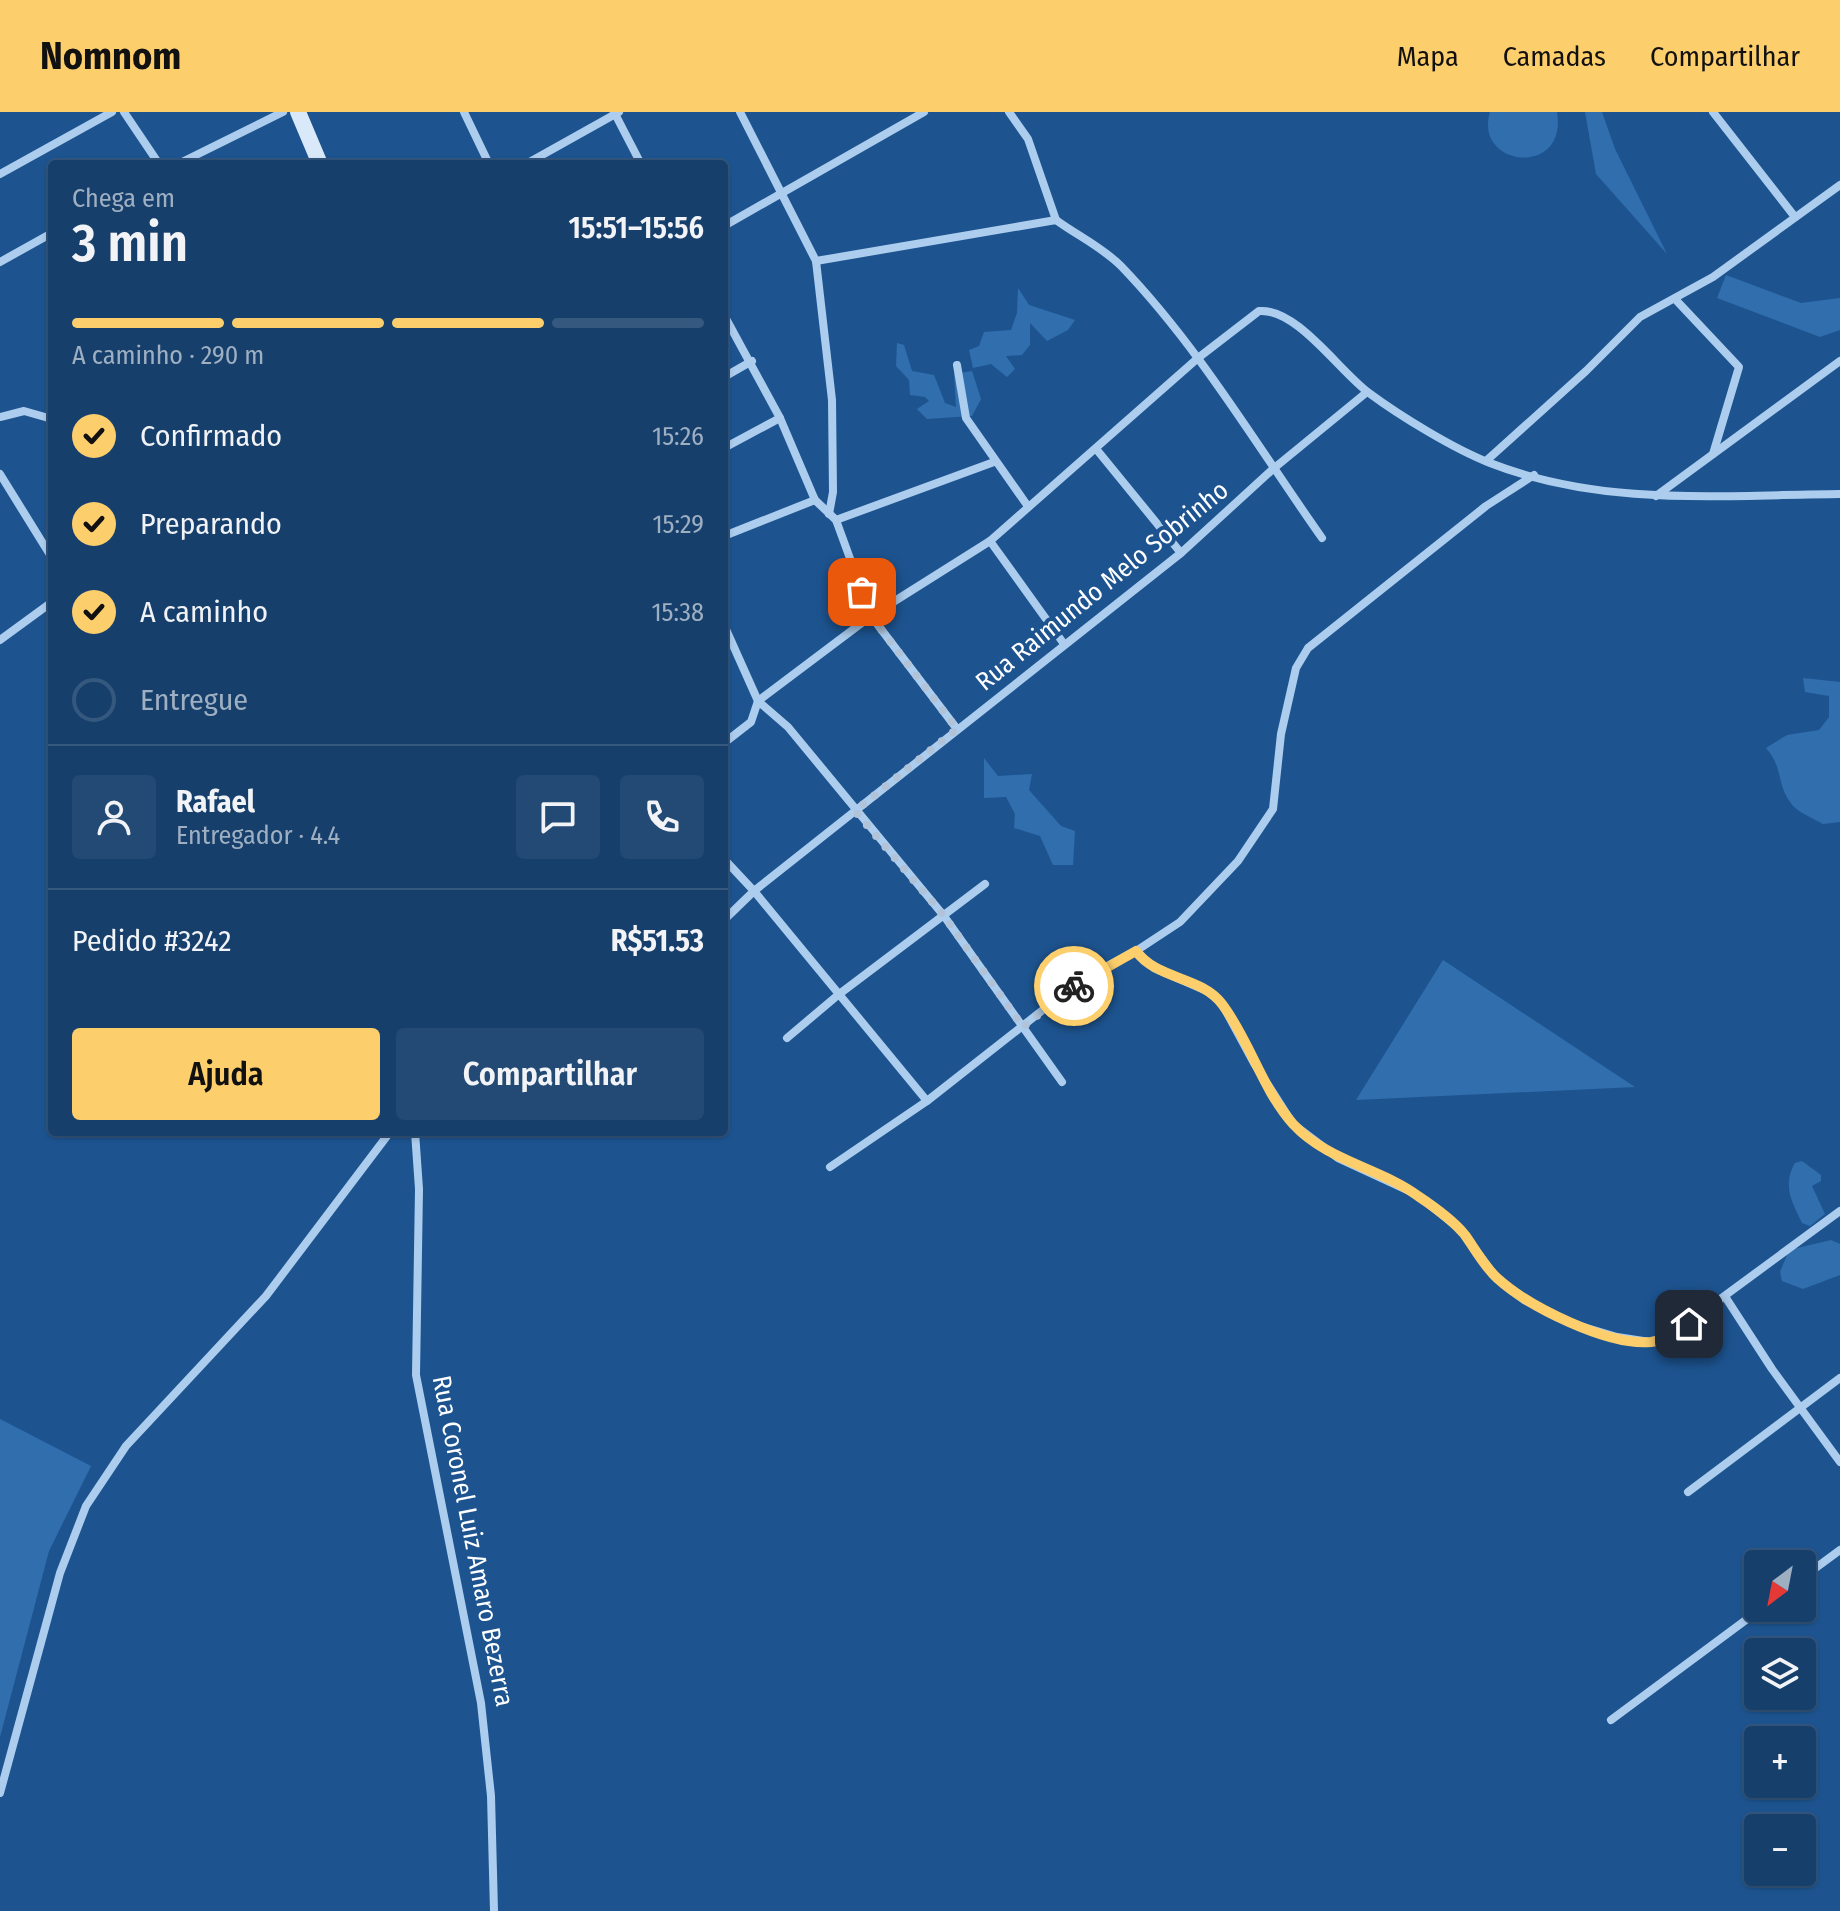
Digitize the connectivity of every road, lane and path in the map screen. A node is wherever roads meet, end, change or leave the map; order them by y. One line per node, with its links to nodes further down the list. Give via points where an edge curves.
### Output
1 (112, 112): 17 (street)
2 (124, 112): 11 (street)
3 (283, 112): 12 (street)
4 (298, 112): 13 (street)
5 (464, 112): 14 (street)
6 (740, 112): 19 (street)
7 (924, 112): 19 (street)
8 (1009, 112): 21 (street, via 1028,139)
9 (616, 113): 15 (street); 16 (street)
10 (1718, 113): 20 (street)
11 (156, 160)
12 (186, 160)
13 (318, 160)
14 (487, 160)
15 (533, 160)
16 (639, 160)
17 (0, 174)
18 (1840, 185): 20 (street)
19 (781, 193): 22 (street); 24 (street)
20 (1795, 217): 26 (street)
21 (1056, 220): 24 (street); 28 (street, via 1120,266)
22 (728, 224)
23 (48, 235): 25 (street)
24 (816, 261): 49 (street, via 832,400)
25 (0, 262)
26 (1675, 299): 39 (street, via 1739,367); 40 (street, via 1640,317)
27 (728, 322): 29 (street)
28 (1198, 358): 33 (street, via 1249,318 1267,311 1299,328); 38 (street); 42 (street)
29 (752, 361): 32 (street); 36 (street)
30 (1840, 361): 39 (street)
31 (957, 365): 41 (street, via 966,418)
32 (728, 375)
33 (1367, 392): 40 (street); 42 (street, Rua Raimundo Melo Sobrinho)
34 (0, 417): 35 (street, via 24,411)
35 (48, 418)
36 (780, 418): 37 (street); 47 (street)
37 (728, 446)
38 (1097, 450): 48 (street); 54 (street)
39 (1713, 454): 46 (street)
40 (1486, 461): 44 (street)
41 (994, 462): 48 (street); 49 (street)
42 (1273, 469): 51 (street); 54 (street, Rua Raimundo Melo Sobrinho)
43 (0, 474): 53 (street)
44 (1534, 475): 46 (street, via 1562,484); 69 (street, via 1486,506 1308,648 1296,668 1281,734 1273,809 1238,861 1190,911)
45 (1840, 494): 46 (street)
46 (1656, 496)
47 (815, 500): 49 (street); 50 (street)
48 (1027, 505): 52 (street)
49 (832, 517): 56 (street)
50 (728, 534)
51 (1322, 538)
52 (990, 541): 56 (street); 59 (street)
53 (48, 552)
54 (1181, 553): 59 (street, Rua Raimundo Melo Sobrinho)
55 (48, 605): 58 (street)
56 (871, 616): 60 (street); 61 (street)
57 (728, 634): 60 (street)
58 (0, 640)
59 (1064, 644): 61 (street, Rua Raimundo Melo Sobrinho)
60 (758, 701): 62 (street, via 751,722); 63 (street, via 788,727)
61 (957, 729): 63 (street, Rua Raimundo Melo Sobrinho)
62 (728, 740)
63 (855, 811): 66 (street, Rua Raimundo Melo Sobrinho); 68 (street)
64 (728, 863): 66 (street)
65 (985, 884): 68 (street)
66 (754, 891): 67 (street, Rua Raimundo Melo Sobrinho); 70 (street)
67 (728, 916)
68 (944, 916): 70 (street); 71 (street)
69 (1136, 951): 71 (street, via 1081,980); 79 (street, via 1154,968 1221,1002 1293,1124 1338,1158 1416,1194 1462,1231 1495,1276 1524,1300 1570,1323 1650,1342 1670,1336)
70 (838, 995): 72 (street); 74 (street)
71 (1023, 1027): 73 (street); 74 (street)
72 (787, 1038)
73 (1062, 1082)
74 (927, 1101): 77 (street)
75 (387, 1136): 88 (street, via 266,1296 126,1446 86,1506 60,1573)
76 (415, 1136): 89 (street, Rua Coronel Luiz Amaro Bezerra, via 416,1375 481,1703 491,1796)
77 (830, 1167)
78 (1840, 1211): 79 (street)
79 (1726, 1298): 81 (street)
80 (1840, 1378): 81 (street)
81 (1801, 1409): 82 (street); 83 (street)
82 (1840, 1462)
83 (1688, 1492)
84 (1840, 1550): 85 (street)
85 (1816, 1568)
86 (1744, 1621): 87 (street)
87 (1611, 1720)
88 (0, 1793)
89 (494, 1911)

